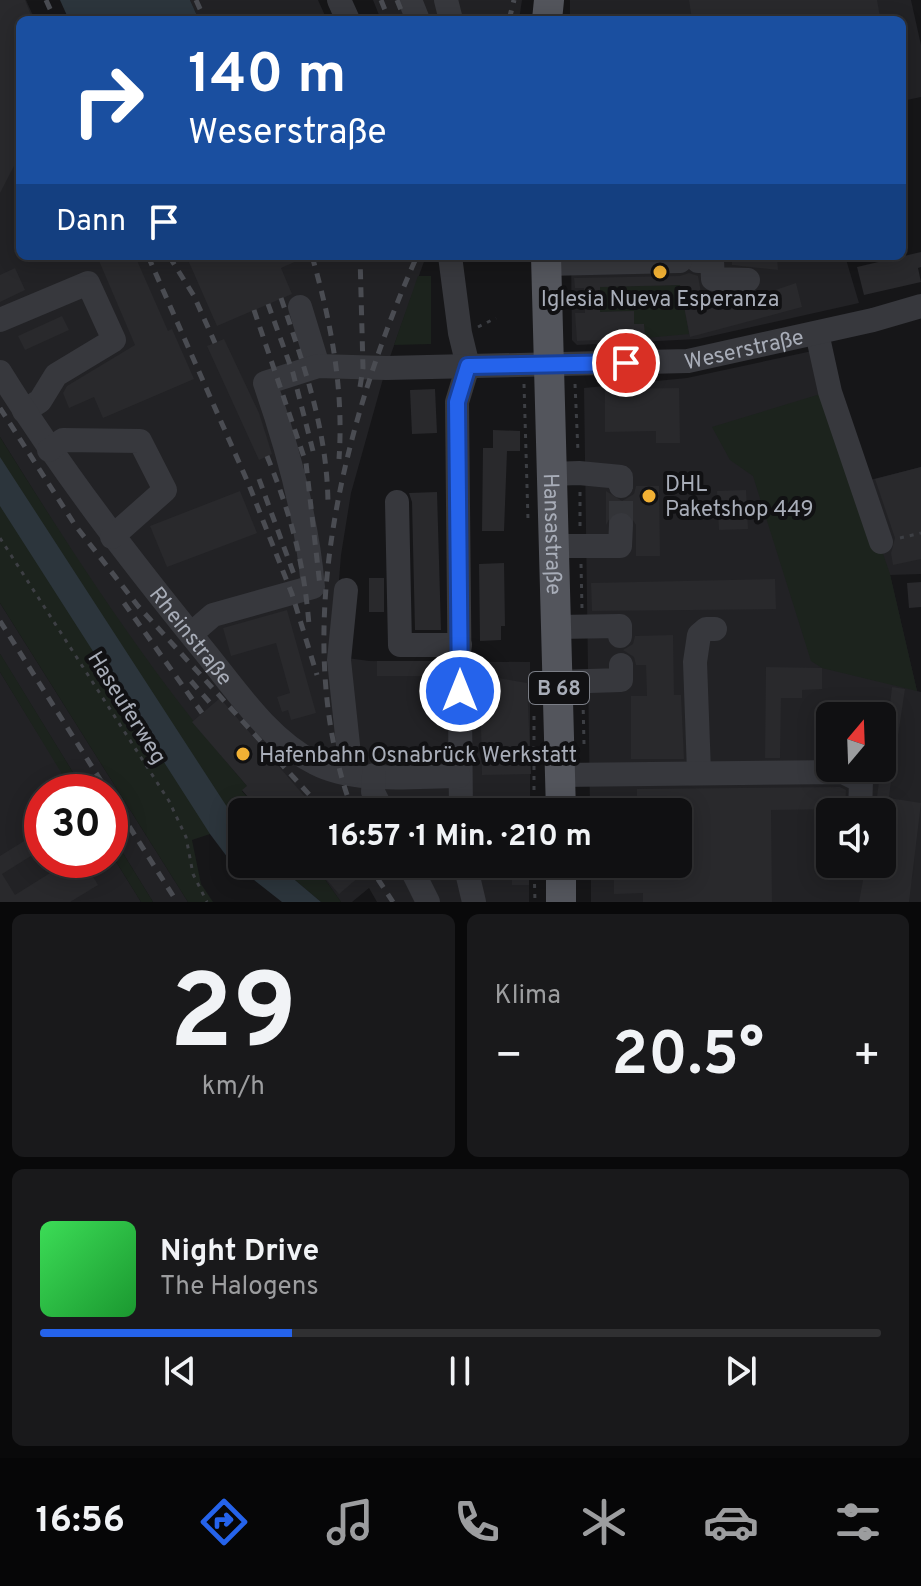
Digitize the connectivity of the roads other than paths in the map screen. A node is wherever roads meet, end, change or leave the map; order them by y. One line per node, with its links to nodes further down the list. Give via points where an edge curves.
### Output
1 (451, 260): 10 (street)
2 (546, 260): 3 (street, via 712,261 713,279); 8 (main road, Hansastraße / B 68)
3 (748, 280)
4 (921, 306): 7 (street, Weserstraße)
5 (300, 307): 9 (street)
6 (0, 320): 12 (street, via 88,283 114,340 56,375 40,401)
7 (817, 333): 8 (street, Weserstraße, via 688,361); 19 (street, via 830,392)
8 (534, 364): 10 (street, Weserstraße); 14 (main road, Hansastraße / B 68)
9 (318, 366): 10 (street, Weserstraße); 24 (street, Weserstraße, via 265,383 284,437 313,587 213,615)
10 (468, 366): 26 (street, via 457,402)
11 (0, 372): 12 (street, Rheinstraße)
12 (24, 411): 13 (street, Rheinstraße)
13 (49, 450): 18 (street, Rheinstraße); 18 (street, via 63,440 140,441 165,490)
14 (565, 474): 15 (street, via 621,477); 20 (main road, Hansastraße / B 68)
15 (621, 486)
16 (397, 502): 26 (street, via 400,645)
17 (621, 525): 20 (street, via 620,546)
18 (112, 537): 24 (street, Rheinstraße)
19 (881, 542)
20 (568, 546): 22 (main road, Hansastraße / B 68)
21 (346, 590): 30 (street, via 339,660)
22 (570, 627): 25 (street, via 620,626); 28 (main road, Hansastraße / B 68)
23 (715, 629): 29 (street, via 699,635 695,662)
24 (191, 634): 30 (street, Rheinstraße, via 288,747 317,764)
25 (620, 636)
26 (460, 645): 32 (street)
27 (621, 665): 28 (street, via 621,680)
28 (571, 681): 31 (main road, Hansastraße / B 68)
29 (699, 772): 31 (street); 36 (street, via 853,774 861,781)
30 (363, 774): 32 (street, Rheinstraße, via 420,764); 33 (street)
31 (572, 774): 35 (main road, Hansastraße / B 68)
32 (459, 776): 34 (street)
33 (376, 798)
34 (460, 798)
35 (565, 798)
36 (860, 798)
37 (416, 878): 40 (street)
38 (468, 878): 41 (street)
39 (561, 878): 42 (main road)
40 (428, 902)
41 (474, 902)
42 (561, 902)

